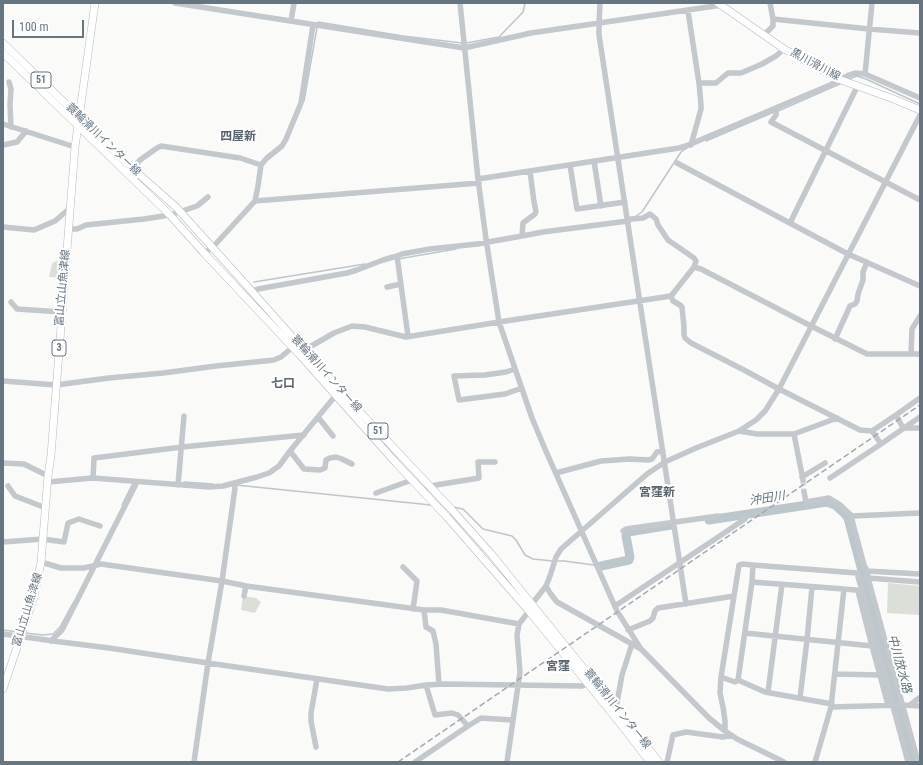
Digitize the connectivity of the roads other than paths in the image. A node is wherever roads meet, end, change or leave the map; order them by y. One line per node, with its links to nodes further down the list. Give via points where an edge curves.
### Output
1 (95, 3): 30 (main road, 富山立山魚津線 / 3)
2 (175, 3): 11 (street)
3 (294, 3): 11 (street)
4 (460, 3): 18 (street)
5 (600, 3): 12 (street)
6 (770, 3): 10 (street)
7 (872, 3): 14 (street)
8 (720, 4): 9 (street); 16 (main road, 黒川滑川線)
9 (688, 11): 12 (street); 24 (street)
10 (773, 19): 14 (street); 16 (street, via 773,26)
11 (291, 21): 13 (street)
12 (599, 24): 18 (street, via 532,33); 39 (street)
13 (313, 25): 18 (street); 42 (street, via 301,103 282,146)
14 (869, 30): 15 (street); 21 (street)
15 (920, 34)
16 (764, 35): 19 (main road, 黒川滑川線)
17 (3, 43): 30 (main road, 蓑輪滑川インター線 / 51)
18 (464, 48): 46 (street)
19 (784, 48): 22 (main road, 黒川滑川線); 24 (street, via 776,56 741,73 728,73 716,83)
20 (3, 53): 32 (main road, 蓑輪滑川インター線 / 51)
21 (865, 74): 22 (street, via 855,73); 26 (street)
22 (841, 80): 25 (main road, 黒川滑川線); 27 (street)
23 (9, 82): 33 (street)
24 (700, 83): 36 (street, via 701,109)
25 (858, 85): 28 (main road, 黒川滑川線); 38 (street)
26 (920, 98)
27 (776, 108): 36 (street); 38 (street, via 776,115 771,122)
28 (920, 110)
29 (920, 115): 47 (street)
30 (79, 116): 32 (main road, 富山立山魚津線 / 3); 44 (main road, 蓑輪滑川インター線 / 51)
31 (3, 124): 33 (street)
32 (78, 124): 37 (main road, 富山立山魚津線 / 3); 44 (main road, 蓑輪滑川インター線 / 51)
33 (11, 127): 34 (street)
34 (26, 132): 35 (street, via 17,142); 37 (street)
35 (3, 144)
36 (691, 144): 39 (street)
37 (75, 147): 53 (main road, 富山立山魚津線 / 3)
38 (826, 151): 47 (street); 57 (street)
39 (618, 158): 40 (street); 51 (street)
40 (594, 161): 43 (street); 52 (street)
41 (677, 163): 57 (street)
42 (261, 165): 44 (street, via 240,158 161,146 140,160); 50 (street)
43 (570, 165): 45 (street); 52 (street, via 577,209)
44 (130, 171): 54 (main road, 蓑輪滑川インター線 / 51); 55 (main road, 蓑輪滑川インター線 / 51)
45 (530, 171): 46 (street); 60 (street, via 536,211 523,223)
46 (478, 181): 50 (street); 61 (street)
47 (885, 182): 49 (street); 64 (street)
48 (208, 197): 54 (street, via 197,206)
49 (920, 200)
50 (255, 201): 62 (street)
51 (625, 202): 52 (street); 56 (street)
52 (601, 206)
53 (69, 208): 58 (street, via 55,221 34,230); 59 (main road, 富山立山魚津線 / 3)
54 (179, 211): 55 (street); 62 (main road, 蓑輪滑川インター線 / 51)
55 (170, 214): 59 (street); 63 (main road, 蓑輪滑川インター線 / 51)
56 (628, 221): 60 (street); 67 (street, via 650,214 656,219 668,240 694,258); 73 (street)
57 (790, 223): 64 (street)
58 (3, 227)
59 (68, 229): 75 (main road, 富山立山魚津線 / 3)
60 (522, 236): 61 (street)
61 (486, 242): 65 (street); 77 (street)
62 (212, 248): 63 (street); 71 (main road, 蓑輪滑川インター線 / 51)
63 (204, 253): 81 (main road, 蓑輪滑川インター線 / 51)
64 (848, 254): 66 (street); 78 (street)
65 (397, 256): 68 (street); 71 (street, via 347,273)
66 (867, 262): 69 (street); 80 (street, via 858,301 850,306)
67 (694, 267): 72 (street); 78 (street)
68 (401, 284): 70 (street); 79 (street)
69 (920, 286)
70 (387, 287)
71 (252, 291): 82 (main road, 蓑輪滑川インター線 / 51)
72 (671, 296): 73 (street); 89 (street, via 673,301 682,307 684,335 687,340)
73 (640, 301): 77 (street); 107 (street)
74 (11, 302): 75 (street, via 17,309)
75 (61, 312): 87 (main road, 富山立山魚津線 / 3)
76 (920, 316): 83 (street, via 912,329)
77 (500, 322): 79 (street); 85 (street)
78 (811, 326): 80 (street); 89 (street)
79 (408, 336): 82 (street, via 352,326)
80 (836, 339): 83 (street, via 867,354)
81 (293, 347): 82 (main road, 蓑輪滑川インター線 / 51); 87 (street, via 274,360)
82 (301, 352): 90 (main road, 蓑輪滑川インター線 / 51); 122 (main road, 蓑輪滑川インター線 / 51)
83 (911, 354): 84 (street)
84 (920, 354)
85 (515, 369): 88 (street); 88 (street, via 485,375 454,376 459,400 505,394)
86 (3, 381): 87 (street)
87 (56, 385): 116 (main road, 富山立山魚津線 / 3)
88 (522, 388): 113 (street)
89 (779, 389): 96 (street); 100 (street, via 765,411)
90 (336, 395): 94 (street); 117 (main road, 蓑輪滑川インター線 / 51)
91 (920, 398): 92 (street)
92 (896, 415): 97 (street); 99 (street)
93 (184, 416): 105 (street)
94 (318, 417): 102 (street); 103 (street)
95 (920, 417): 97 (street)
96 (837, 418): 99 (street, via 860,430); 101 (street)
97 (903, 428): 98 (street); 104 (street)
98 (920, 428)
99 (872, 430): 104 (street)
100 (739, 431): 101 (street, via 757,434); 109 (street)
101 (794, 434): 111 (street, via 802,478)
102 (304, 435): 105 (street); 106 (street)
103 (333, 436)
104 (881, 444): 115 (street)
105 (182, 447): 114 (street, via 94,458); 120 (street)
106 (290, 451): 112 (street, via 304,469 320,470 324,468 326,460 336,457); 119 (street, via 274,470)
107 (663, 451): 109 (street); 113 (street, via 657,452 648,460 601,461)
108 (495, 462): 122 (street, via 478,462 479,478)
109 (665, 462): 131 (street); 133 (street, via 647,474)
110 (3, 463): 116 (street, via 24,464)
111 (825, 463)
112 (352, 464)
113 (556, 473): 133 (street)
114 (93, 478): 116 (street); 118 (street)
115 (830, 478)
116 (48, 479): 126 (main road, 富山立山魚津線 / 3)
117 (412, 480): 123 (main road, 蓑輪滑川インター線 / 51); 125 (street)
118 (136, 482): 120 (street); 139 (street)
119 (234, 484): 120 (street, via 209,487); 148 (street)
120 (178, 485)
121 (8, 486): 126 (street, via 15,496)
122 (430, 486): 123 (street); 160 (main road, 蓑輪滑川インター線 / 51, via 493,556)
123 (422, 491): 160 (main road, 蓑輪滑川インター線 / 51)
124 (804, 492): 129 (street, via 806,502 829,498)
125 (376, 493)
126 (46, 508): 135 (main road, 富山立山魚津線 / 3)
127 (920, 513): 129 (street)
128 (718, 516): 131 (street)
129 (852, 516): 142 (street)
130 (745, 519): 138 (street)
131 (674, 522): 134 (street, via 626,528); 138 (street)
132 (100, 526): 135 (street, via 79,519 68,523 64,542)
133 (581, 531): 153 (street, via 561,549); 159 (street)
134 (623, 531)
135 (44, 539): 136 (street); 137 (main road, 富山立山魚津線 / 3)
136 (3, 542)
137 (41, 562): 139 (street, via 61,568 84,568); 167 (main road, 富山立山魚津線 / 3, via 34,597)
138 (680, 562): 158 (street); 159 (street)
139 (95, 565): 148 (street); 170 (street, via 62,630)
140 (753, 565): 147 (street, via 857,572); 149 (street); 157 (street, via 739,566)
141 (403, 567): 161 (street, via 417,580)
142 (867, 570): 143 (street); 145 (street)
143 (887, 572): 144 (street); 146 (street)
144 (920, 574)
145 (868, 578): 146 (street); 147 (street); 189 (street)
146 (886, 579): 150 (street)
147 (859, 580): 189 (street)
148 (222, 581): 152 (street); 175 (street)
149 (752, 582): 151 (street); 165 (street)
150 (920, 582)
151 (782, 584): 154 (street); 168 (street)
152 (246, 586): 156 (street); 161 (street)
153 (546, 586): 160 (street); 172 (street, via 557,602)
154 (812, 587): 155 (street); 169 (street)
155 (844, 589): 171 (street); 173 (street, via 858,591)
156 (244, 596)
157 (734, 596): 158 (street); 178 (street)
158 (686, 604): 164 (street, via 658,608 650,621)
159 (615, 606): 164 (street)
160 (531, 607): 163 (street); 181 (main road, 蓑輪滑川インター線 / 51); 193 (main road, 蓑輪滑川インター線 / 51)
161 (412, 609): 162 (street)
162 (424, 610): 163 (street, via 441,610); 182 (street, via 426,627 433,631 436,644)
163 (519, 624): 184 (street, via 517,635 520,672)
164 (628, 630): 174 (street)
165 (745, 633): 168 (street); 180 (street)
166 (3, 634): 167 (street)
167 (20, 636): 170 (street); 185 (main road, 富山立山魚津線 / 3)
168 (775, 636): 169 (street); 186 (street)
169 (807, 640): 171 (street); 187 (street)
170 (51, 641): 175 (street)
171 (839, 643): 173 (street); 176 (street)
172 (632, 644): 174 (street); 193 (street, via 622,675)
173 (872, 646): 177 (street)
174 (641, 649): 196 (street)
175 (208, 663): 179 (street); 199 (street)
176 (835, 674): 177 (street); 191 (street)
177 (880, 675): 189 (street)
178 (721, 678): 180 (street, via 735,682); 196 (street, via 720,693 726,721)
179 (317, 679): 183 (street, via 388,688); 198 (street, via 311,713)
180 (738, 680): 186 (street)
181 (588, 683): 184 (street, via 582,686); 202 (main road, 蓑輪滑川インター線 / 51)
182 (439, 684): 183 (street); 184 (street)
183 (426, 685): 195 (street, via 435,715 452,713 458,715)
184 (517, 685): 194 (street)
185 (3, 689)
186 (768, 692): 187 (street)
187 (800, 698): 191 (street)
188 (920, 698): 190 (street)
189 (896, 705): 190 (street); 191 (street); 207 (street); 208 (street)
190 (910, 705): 192 (street)
191 (832, 706): 206 (street)
192 (920, 706)
193 (616, 708): 203 (main road, 蓑輪滑川インター線 / 51)
194 (512, 720): 195 (street, via 480,718); 201 (street)
195 (468, 726): 200 (street)
196 (725, 731): 197 (street)
197 (731, 735): 204 (street, via 723,737 686,732 673,735); 205 (street)
198 (316, 747)
199 (194, 762)
200 (415, 762)
201 (507, 762)
202 (650, 762)
203 (659, 762)
204 (667, 762)
205 (784, 762)
206 (815, 762)
207 (908, 762)
208 (918, 762)

